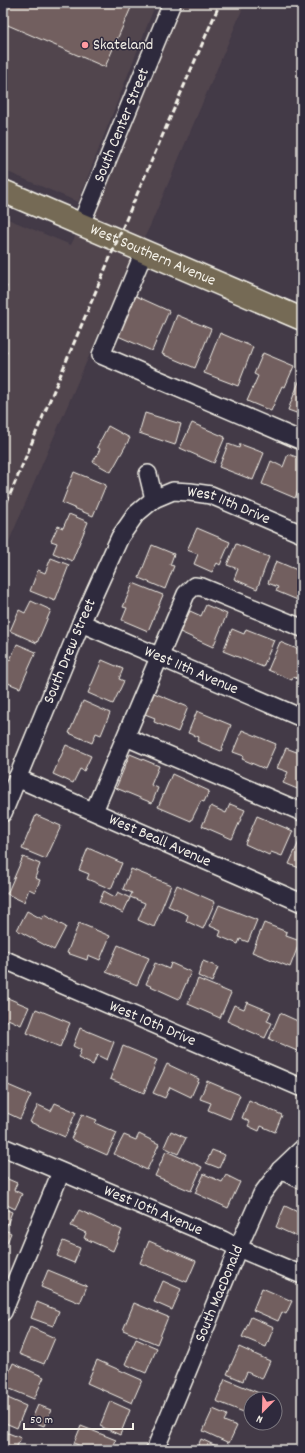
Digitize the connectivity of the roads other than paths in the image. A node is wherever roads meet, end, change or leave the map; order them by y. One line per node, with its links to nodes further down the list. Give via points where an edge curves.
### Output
1 (172, 3): 3 (street, South Center Street)
2 (3, 191): 3 (main road, West Southern Avenue)
3 (81, 224): 4 (main road, West Southern Avenue)
4 (144, 252): 5 (main road, West Southern Avenue); 6 (street, via 101,355)
5 (302, 319)
6 (302, 441)
7 (148, 474): 8 (street)
8 (154, 499): 9 (street, West 11th Drive, via 174,491 211,495); 10 (street, South Drew Street, via 136,514 120,537)
9 (302, 534)
10 (81, 623): 12 (street, West 11th Avenue); 15 (street, South Drew Street)
11 (302, 628): 12 (street, via 194,586 186,594)
12 (160, 657): 13 (street, West 11th Avenue); 14 (street)
13 (302, 718)
14 (126, 737): 16 (street); 17 (street)
15 (18, 778): 16 (street, West Beall Avenue); 18 (street, South Drew Street)
16 (94, 811): 19 (street, West Beall Avenue)
17 (302, 812)
18 (3, 813)
19 (302, 903)
20 (3, 959): 21 (street, West 10th Drive)
21 (302, 1088)
22 (3, 1147): 25 (street, West 10th Avenue)
23 (302, 1149): 24 (street, South MacDonald)
24 (280, 1170): 26 (street); 27 (street, South MacDonald, via 262,1194)
25 (61, 1172): 27 (street, West 10th Avenue); 29 (street)
26 (302, 1180)
27 (238, 1248): 28 (street, West 10th Avenue); 30 (street, South MacDonald)
28 (302, 1274)
29 (3, 1312)
30 (155, 1450)

